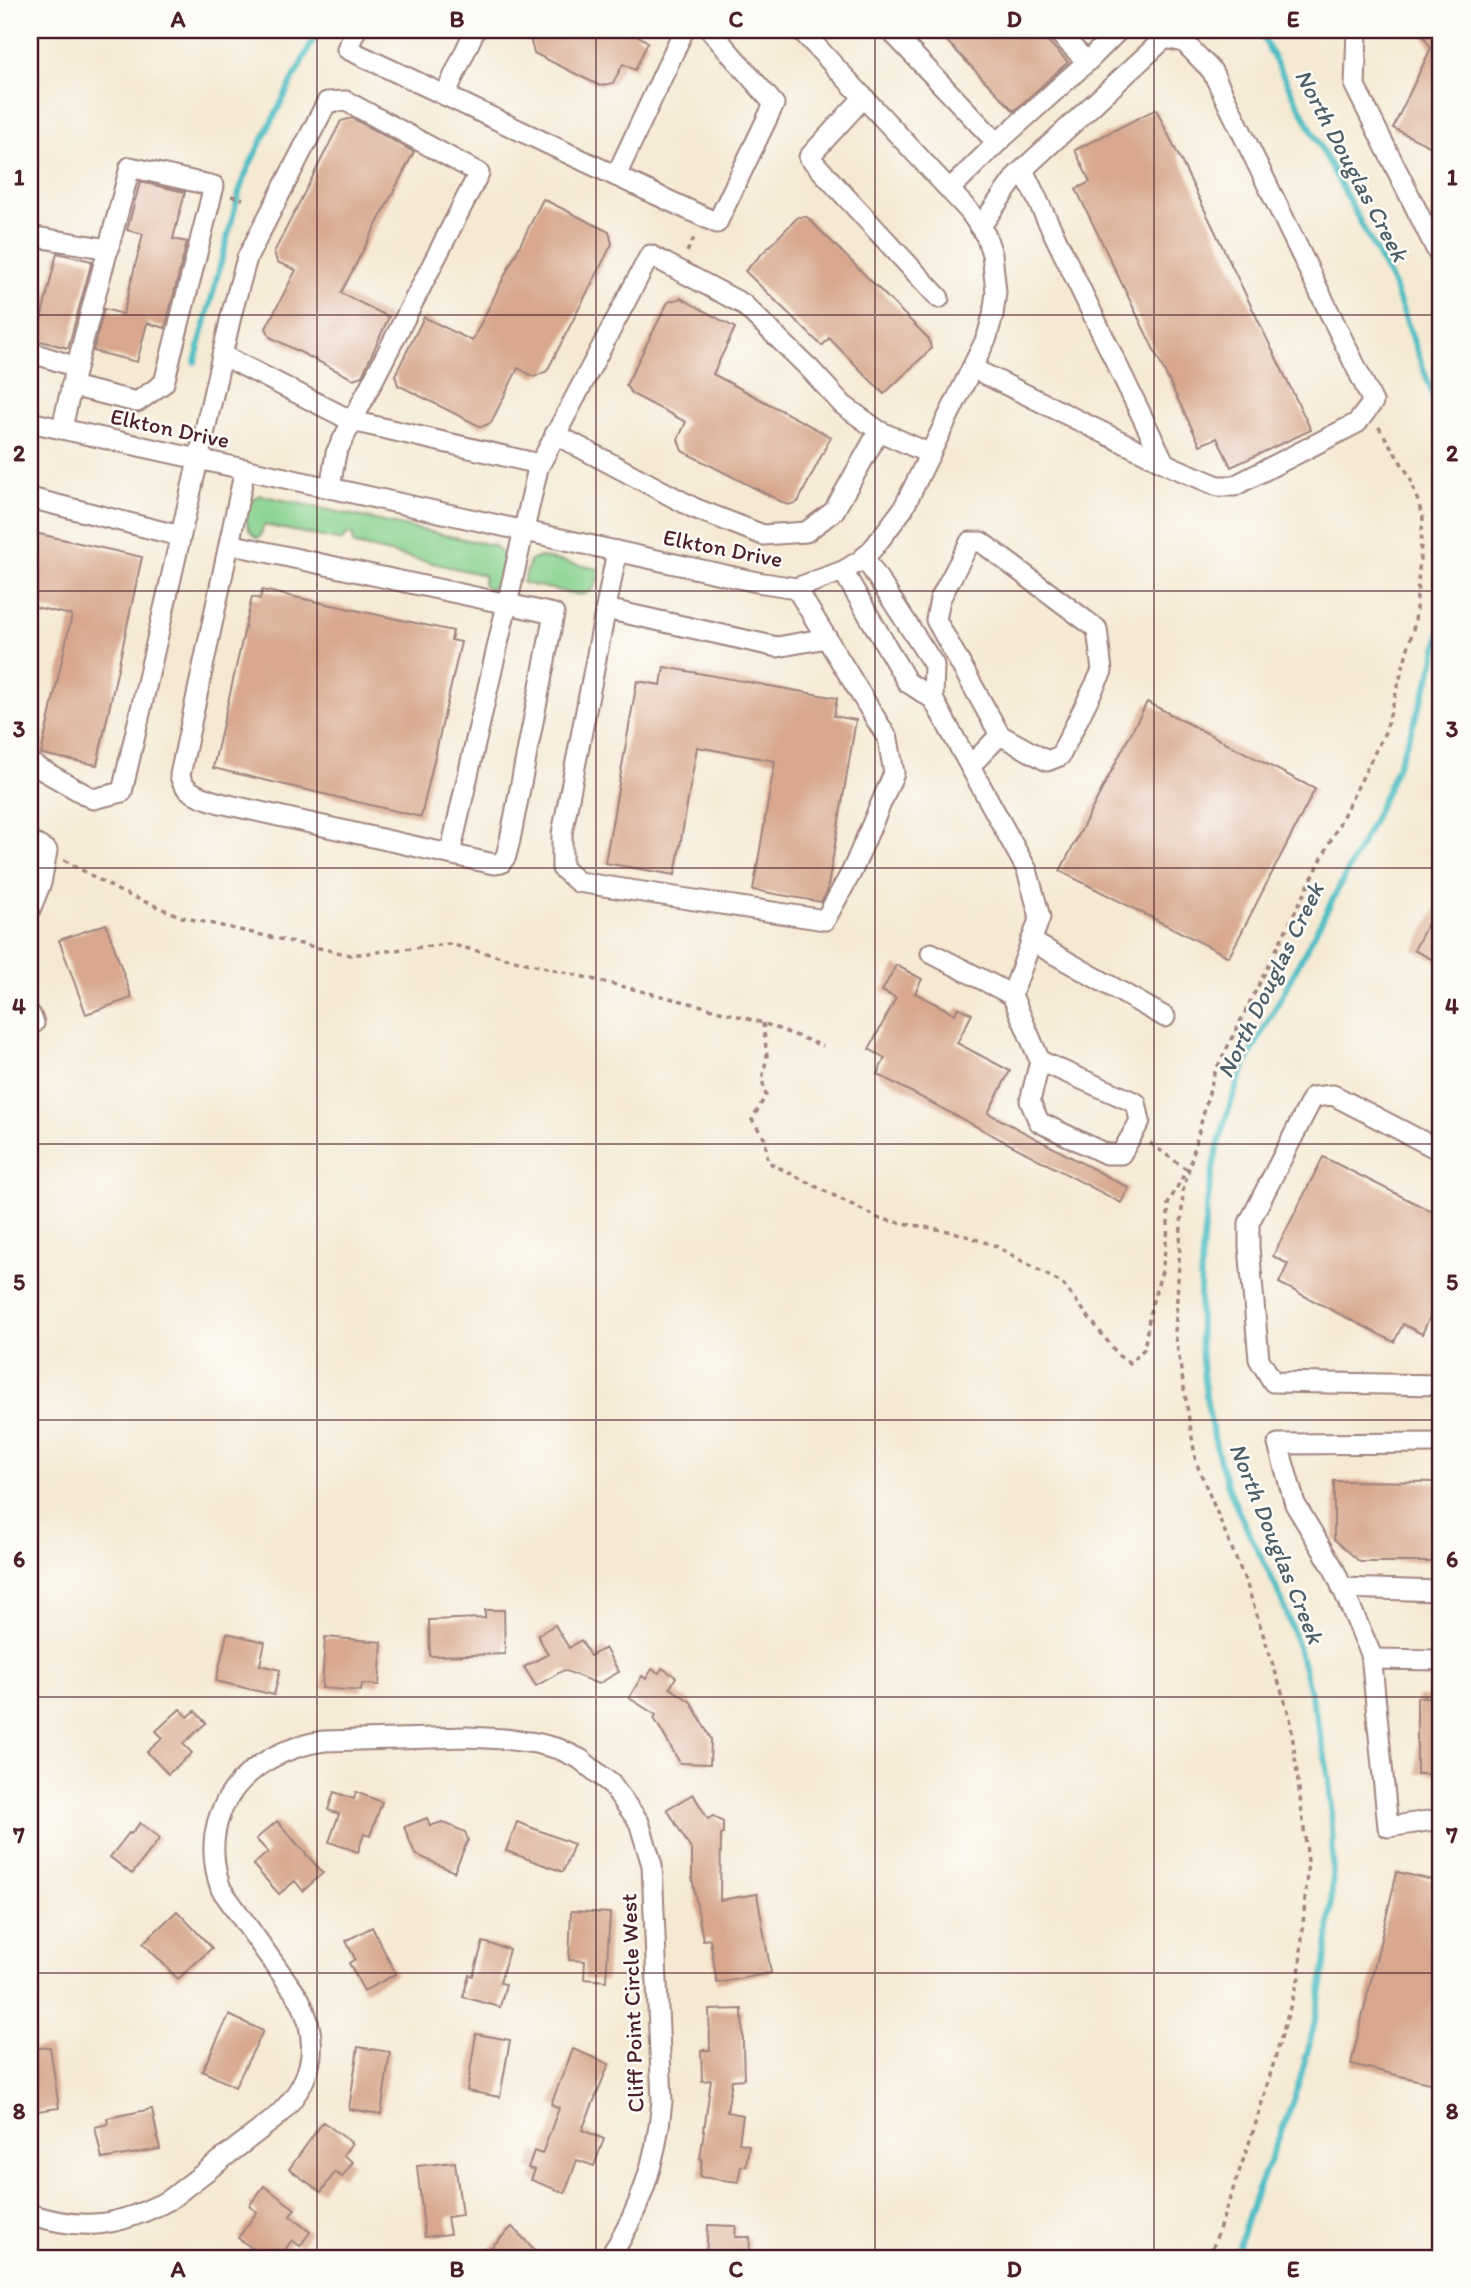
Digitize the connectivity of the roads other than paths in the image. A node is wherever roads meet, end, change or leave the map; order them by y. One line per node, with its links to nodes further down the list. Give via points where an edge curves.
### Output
1 (356, 30): 11 (street, via 347,49)
2 (475, 30): 11 (street)
3 (684, 30): 15 (street)
4 (710, 30): 15 (street, via 774,104 717,223)
5 (801, 30): 12 (street, Elkton Drive)
6 (890, 30): 13 (street)
7 (1056, 30): 10 (street)
8 (1119, 30): 10 (street)
9 (1357, 30): 20 (street, via 1355,86)
10 (1087, 62): 13 (street)
11 (445, 95): 15 (street)
12 (864, 97): 16 (street, Elkton Drive); 21 (street, via 809,157)
13 (997, 144): 16 (street)
14 (1023, 170): 17 (street); 33 (street); 33 (street, via 1165,38 1184,42 1212,71 1373,402 1357,423 1234,486 1218,485)
15 (616, 176)
16 (950, 189): 17 (street, Elkton Drive)
17 (980, 227): 24 (street, Elkton Drive, via 992,254 996,292 987,337)
18 (30, 236): 19 (street)
19 (109, 248): 25 (street); 25 (street, via 130,167 214,186 164,383 137,402)
20 (1441, 259)
21 (939, 298)
22 (30, 352): 25 (street)
23 (222, 355): 26 (street); 26 (street, via 247,258 327,102 346,101 479,173); 32 (street)
24 (972, 368): 31 (street, Elkton Drive); 33 (street)
25 (74, 376): 28 (street)
26 (352, 421): 34 (street); 36 (street, via 336,453)
27 (30, 422): 28 (street, Elkton Drive)
28 (62, 429): 32 (street, Elkton Drive)
29 (879, 430): 30 (street, via 834,511 806,532 763,535 694,508); 30 (street, via 843,405 743,304 650,255); 31 (street)
30 (555, 434): 34 (street)
31 (930, 454): 42 (street, Elkton Drive, via 889,531)
32 (198, 459): 35 (street, Elkton Drive); 39 (street)
33 (1164, 462)
34 (539, 464): 38 (street)
35 (245, 469): 36 (street, Elkton Drive); 40 (street)
36 (330, 488): 38 (street, Elkton Drive)
37 (30, 498): 39 (street)
38 (525, 531): 41 (street, Elkton Drive); 45 (street)
39 (180, 536): 50 (street, via 122,792 93,799)
40 (229, 544): 45 (street); 53 (street, via 181,783 212,800)
41 (617, 551): 44 (street, Elkton Drive); 46 (street)
42 (864, 557): 43 (street, Elkton Drive); 48 (street, via 934,665)
43 (844, 571): 44 (street, Elkton Drive); 48 (street, via 907,682)
44 (796, 588): 47 (street)
45 (506, 604): 53 (street); 53 (street, via 554,614 506,856 494,864)
46 (606, 609): 47 (street, via 777,647); 47 (street, via 562,834 562,868 578,882 825,920 852,871 894,773 888,738)
47 (827, 638)
48 (933, 699): 51 (street)
49 (1000, 735): 49 (street, via 936,620 940,599 970,542 981,542 1097,629 1102,671 1060,756 1047,761); 51 (street)
50 (30, 763)
51 (970, 766): 55 (street, via 1027,870 1040,917)
52 (38, 846): 54 (street, via 41,883)
53 (450, 854)
54 (30, 911)
55 (1031, 941): 57 (street); 58 (street)
56 (931, 953): 57 (street)
57 (1012, 995): 59 (street)
58 (1165, 1017)
59 (1040, 1060): 59 (street, via 1136,1103 1140,1121 1121,1154 1106,1154 1039,1122 1030,1101)
60 (1441, 1151): 61 (street, via 1333,1095 1313,1097 1249,1223 1249,1247 1259,1359 1273,1382)
61 (1441, 1385)
62 (1441, 1443): 63 (street, via 1278,1444 1295,1504)
63 (1342, 1588): 64 (street); 65 (street)
64 (1441, 1591)
65 (1372, 1660): 66 (street); 67 (street, via 1388,1827)
66 (1441, 1660)
67 (1441, 1819)
68 (30, 2214): 69 (street, Cliff Point Circle West, via 88,2226 150,2210 274,2119 302,2087 312,2053 306,2013 221,1889 214,1868 215,1829 222,1809 246,1775 301,1744 467,1737 536,1743 580,1759 611,1784 639,1822 652,1865 662,2101 646,2184)
69 (609, 2258)

